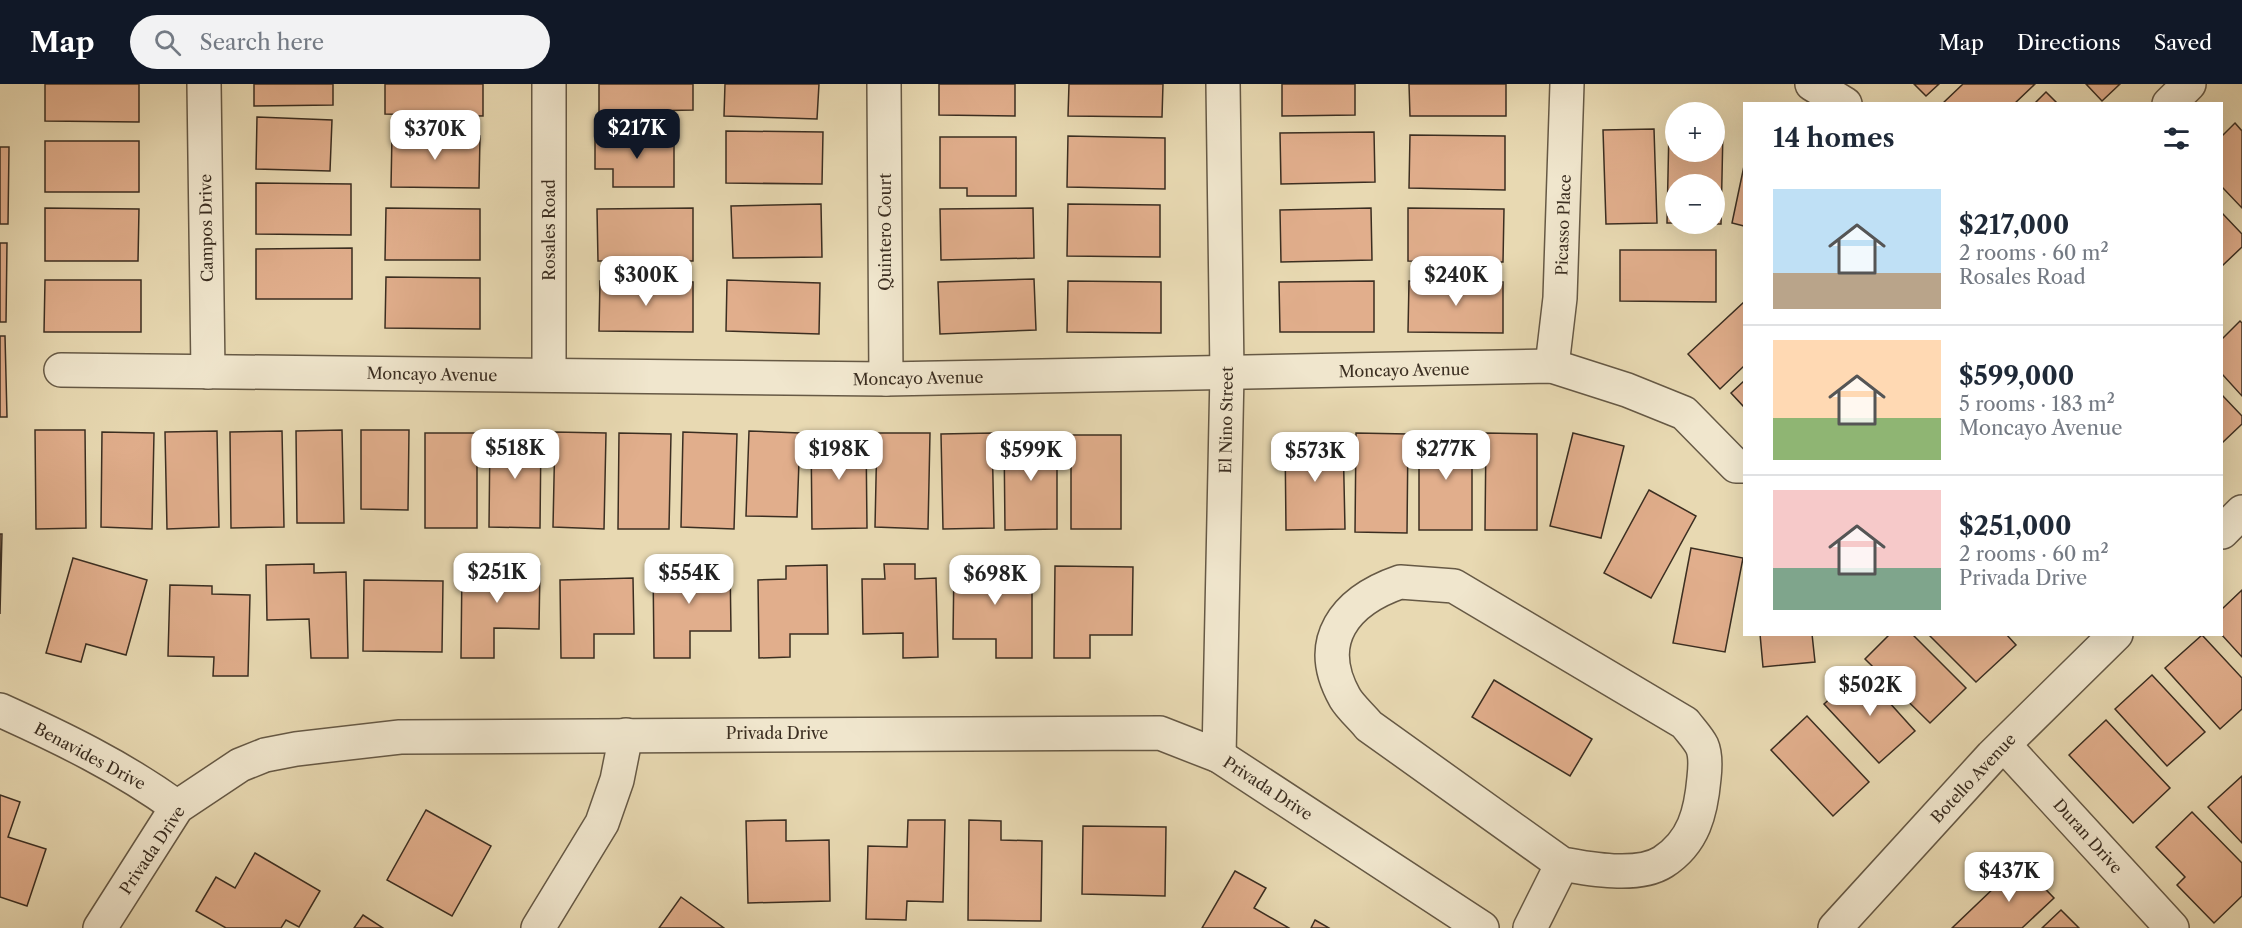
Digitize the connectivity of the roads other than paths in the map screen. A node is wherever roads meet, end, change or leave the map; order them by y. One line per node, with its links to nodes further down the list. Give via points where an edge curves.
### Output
1 (204, 84): 12 (street, Campos Drive)
2 (549, 84): 14 (street, Rosales Road)
3 (884, 84): 15 (street, Quintero Court)
4 (1223, 84): 13 (street, El Nino Street)
5 (1567, 84): 10 (street, Picasso Place, via 1560,298)
6 (1812, 84): 8 (street)
7 (2188, 84): 9 (street)
8 (1842, 102)
9 (2171, 102)
10 (1552, 366): 13 (street, Moncayo Avenue); 16 (street, Moncayo Avenue, via 1684,413 1736,466)
11 (61, 370): 12 (street, Moncayo Avenue)
12 (208, 372): 14 (street, Moncayo Avenue)
13 (1227, 374): 15 (street, Moncayo Avenue); 23 (street, El Nino Street)
14 (549, 375): 15 (street, Moncayo Avenue)
15 (886, 379)
16 (1743, 466)
17 (2242, 512): 18 (street)
18 (2223, 531)
19 (2114, 636): 22 (street, Botello Avenue)
20 (0, 710): 24 (street, Benavides Drive, via 104,760)
21 (626, 735): 23 (street, Privada Drive, via 1160,734); 24 (street, Privada Drive, via 400,737 305,747 240,765); 27 (street, via 617,780 602,823)
22 (2004, 745): 30 (street, Botello Avenue); 31 (street, Duran Drive)
23 (1219, 756): 28 (street, Privada Drive)
24 (177, 807): 26 (street, Privada Drive)
25 (1562, 864): 25 (street, via 1369,726 1346,699 1334,669 1335,629 1349,611 1376,590 1400,582 1454,586 1685,723 1702,748 1705,771 1701,812 1686,839 1662,863 1631,870 1592,870); 29 (street)
26 (100, 928)
27 (538, 928)
28 (1482, 928)
29 (1530, 928)
30 (1835, 928)
31 (2172, 928)

